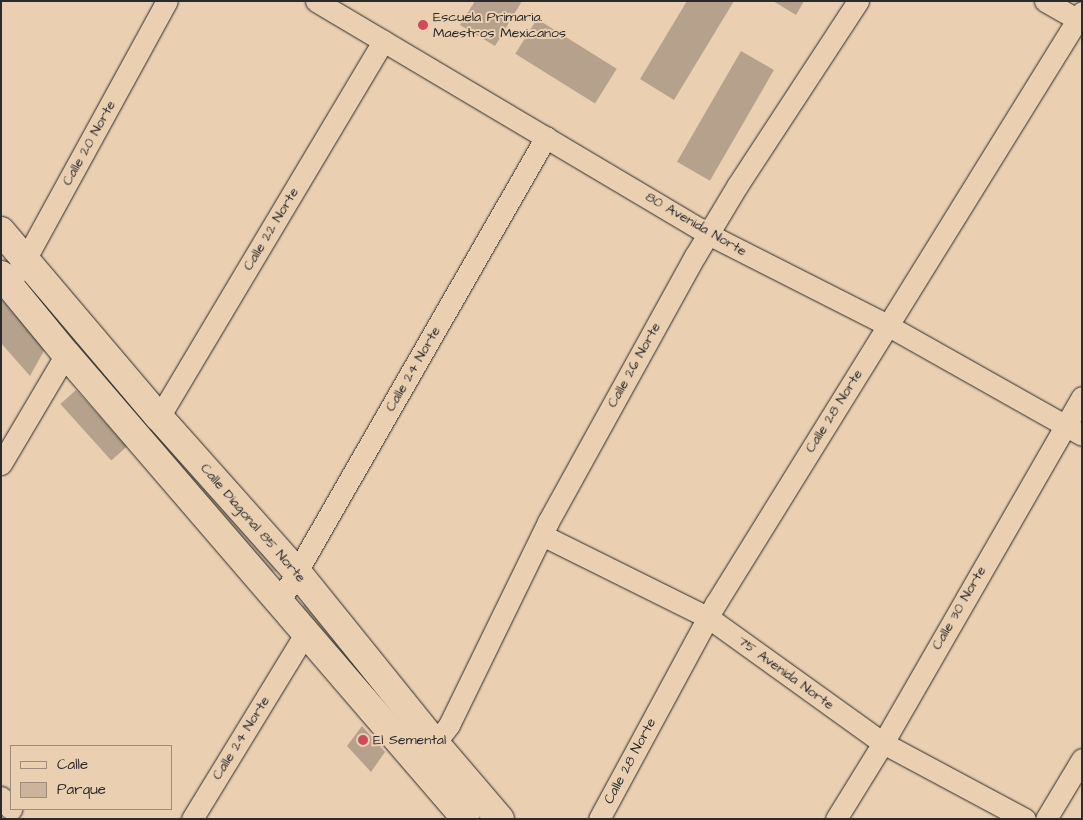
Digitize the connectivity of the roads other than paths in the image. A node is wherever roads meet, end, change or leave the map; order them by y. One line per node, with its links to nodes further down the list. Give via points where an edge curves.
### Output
1 (167, 1): 10 (street, Calle 20 Norte)
2 (316, 1): 6 (street, 80 Avenida Norte)
3 (858, 1): 9 (street, Calle 26 Norte)
4 (1045, 1): 5 (street)
5 (1080, 18): 12 (street, Calle 28 Norte)
6 (383, 41): 7 (street, 80 Avenida Norte); 15 (street, Calle 22 Norte)
7 (546, 137): 9 (street, 80 Avenida Norte); 19 (street, Calle 24 Norte)
8 (1, 231): 10 (main road, Calle Diagonal 85 Norte)
9 (708, 234): 12 (street, 80 Avenida Norte); 18 (street, Calle 26 Norte)
10 (26, 260): 11 (street, Calle 20 Norte); 15 (main road, Calle Diagonal 85 Norte)
11 (5, 280): 13 (main road)
12 (887, 324): 16 (street, 80 Avenida Norte); 21 (street, Calle 28 Norte)
13 (66, 354): 17 (street); 20 (main road)
14 (1082, 397): 16 (street, Calle 30 Norte)
15 (159, 417): 19 (main road, Calle Diagonal 85 Norte)
16 (1073, 430): 23 (street, Calle 30 Norte)
17 (1, 464)
18 (542, 535): 21 (street, 75 Avenida Norte); 24 (street, Calle 26 Norte, via 449,725)
19 (297, 572): 20 (street, Calle 24 Norte); 24 (main road, Calle Diagonal 85 Norte)
20 (280, 601): 22 (main road)
21 (709, 618): 23 (street, 75 Avenida Norte); 31 (street, Calle 28 Norte)
22 (306, 632): 28 (street, Calle 24 Norte); 29 (main road)
23 (883, 742): 32 (street, Calle 30 Norte); 33 (street, 75 Avenida Norte)
24 (435, 743): 30 (main road, Calle Diagonal 85 Norte)
25 (1082, 759): 34 (street)
26 (1, 796): 27 (street)
27 (10, 808)
28 (192, 819)
29 (466, 819)
30 (500, 819)
31 (599, 819)
32 (836, 819)
33 (1025, 819)
34 (1046, 819)

